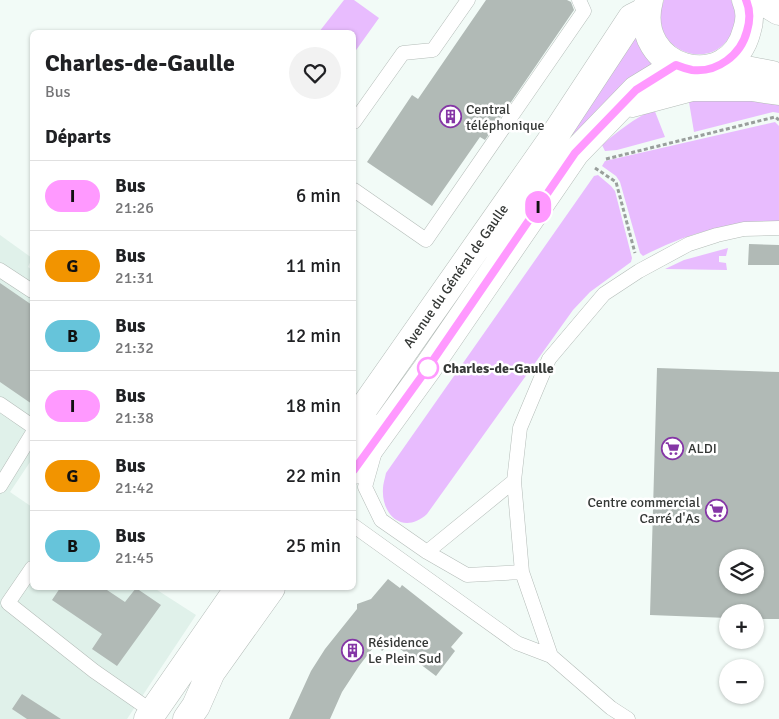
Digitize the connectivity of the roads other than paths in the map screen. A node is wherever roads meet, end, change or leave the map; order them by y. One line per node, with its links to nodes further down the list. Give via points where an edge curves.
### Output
1 (468, 0): 12 (lane, via 433,50 404,53)
2 (579, 0): 14 (lane, via 584,11 426,240)
3 (746, 0): 7 (main road, via 750,21 745,39 735,54)
4 (761, 0): 6 (main road)
5 (640, 7): 8 (main road, via 652,43 662,56); 13 (main road, Avenue du Général de Gaulle)
6 (779, 11)
7 (721, 64): 8 (main road, via 691,70); 9 (main road)
8 (676, 65): 11 (main road, Avenue du Général de Gaulle, via 636,90)
9 (779, 79)
10 (779, 91): 11 (main road, via 752,87 692,87)
11 (619, 107): 18 (main road, Avenue du Général de Gaulle, via 575,153)
12 (356, 119)
13 (553, 138): 20 (main road, Avenue du Général de Gaulle); 23 (lane, via 541,175)
14 (356, 191)
15 (779, 228): 26 (lane, via 744,229 689,244 604,294 549,359 520,428)
16 (0, 270): 17 (lane)
17 (30, 290)
18 (427, 369): 24 (main road, Avenue du Général de Gaulle); 29 (lane, via 374,455 366,487 380,520)
19 (0, 404): 21 (lane)
20 (356, 419)
21 (30, 425)
22 (30, 437): 25 (lane)
23 (356, 441)
24 (356, 467)
25 (4, 471): 27 (lane)
26 (514, 481): 29 (lane); 31 (lane)
27 (0, 486)
28 (356, 527): 36 (lane, via 517,643)
29 (427, 552): 31 (lane, via 467,575)
30 (30, 571): 37 (lane, via 8,602)
31 (522, 572): 36 (lane)
32 (238, 590): 37 (main road)
33 (270, 590): 35 (main road)
34 (281, 590): 35 (lane, via 262,618)
35 (246, 623): 38 (main road, via 211,672)
36 (551, 656): 39 (lane)
37 (151, 716)
38 (187, 719)
39 (628, 719)

